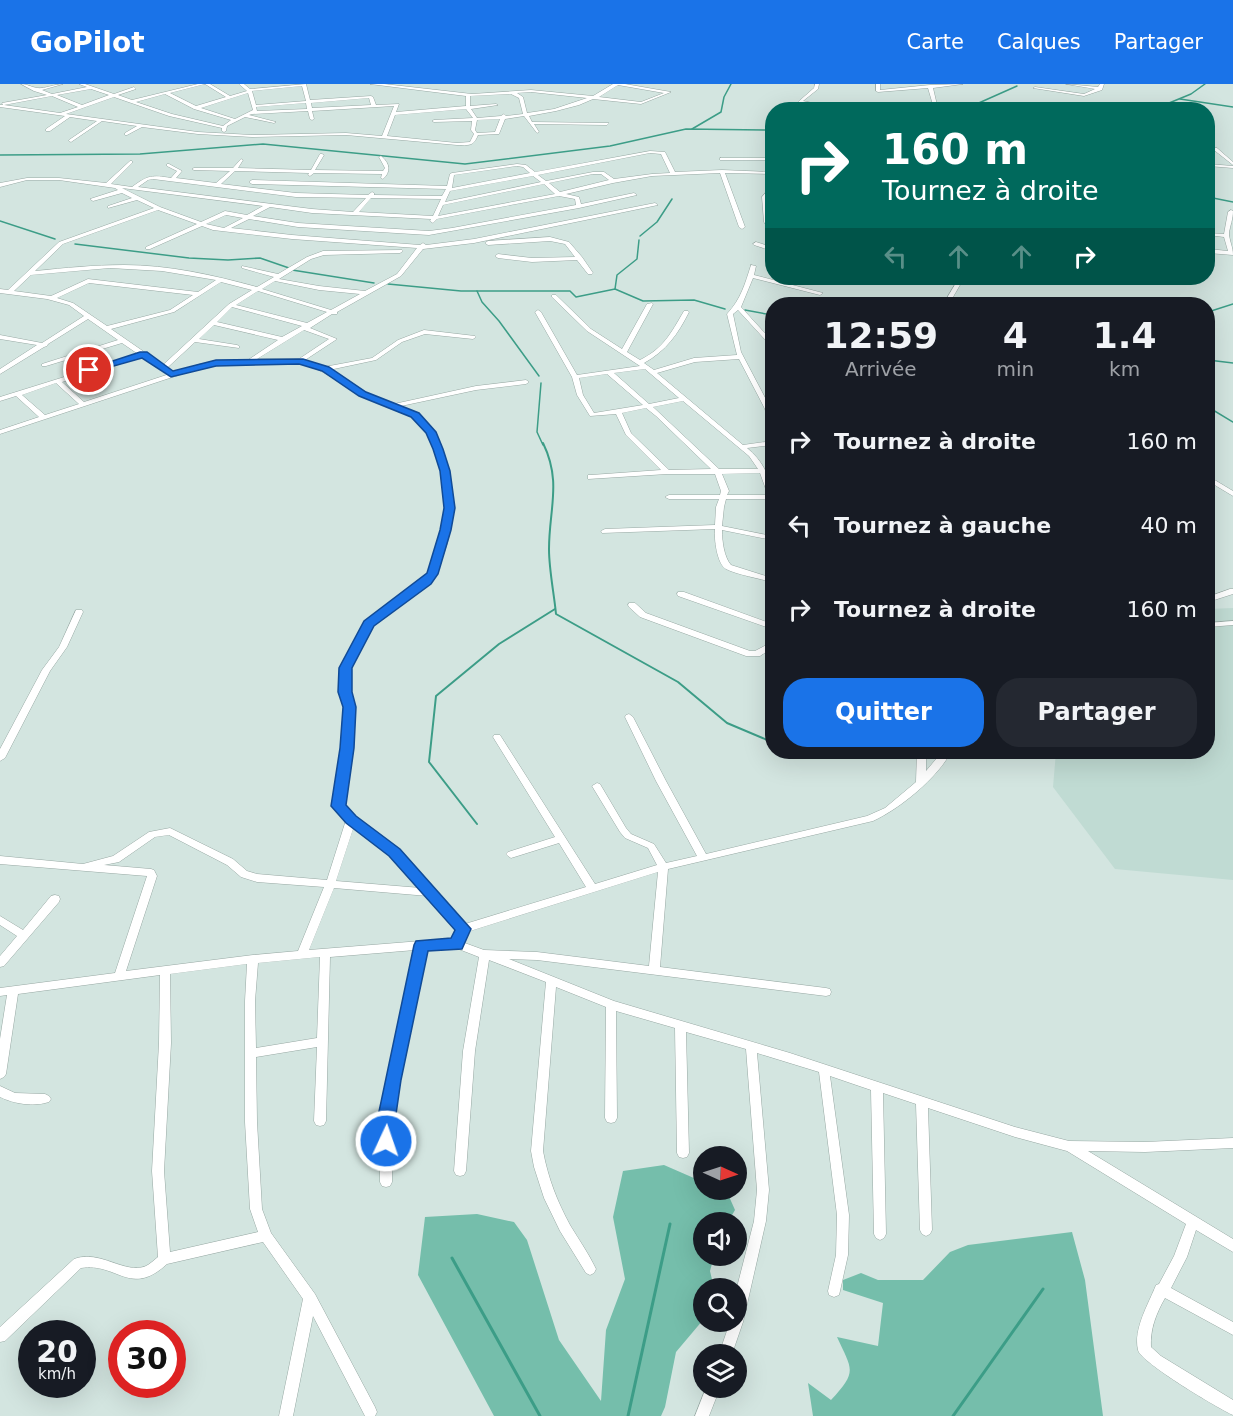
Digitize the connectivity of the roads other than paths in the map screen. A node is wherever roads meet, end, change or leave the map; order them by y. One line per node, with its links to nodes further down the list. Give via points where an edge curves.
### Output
1 (23, 84): 20 (street)
2 (61, 84): 15 (street)
3 (81, 84): 18 (street)
4 (123, 84): 27 (street, via 134,88)
5 (205, 84): 24 (street); 28 (street)
6 (242, 84): 21 (street)
7 (304, 84): 21 (street); 32 (street)
8 (372, 84): 25 (street)
9 (617, 84): 30 (street); 30 (street, via 669,92 645,103)
10 (817, 84): 33 (street)
11 (878, 84): 16 (street, via 878,91)
12 (962, 84): 16 (street)
13 (1068, 84): 17 (street)
14 (519, 85): 22 (street)
15 (46, 86): 20 (street)
16 (930, 86): 34 (street)
17 (1101, 87): 19 (street, via 1084,95)
18 (90, 88): 26 (street); 27 (street)
19 (1035, 88)
20 (36, 90): 26 (street)
21 (249, 90): 28 (street); 37 (street)
22 (529, 90): 23 (street); 29 (street); 30 (street)
23 (509, 91): 25 (street); 29 (street)
24 (166, 93): 31 (street); 40 (street)
25 (468, 94): 41 (street)
26 (52, 96): 35 (street); 39 (street)
27 (116, 96): 31 (street); 39 (street)
28 (229, 96): 40 (street)
29 (521, 97): 45 (street)
30 (591, 99): 45 (street, via 575,107)
31 (133, 101): 59 (street)
32 (309, 102): 37 (street); 38 (street, via 371,97); 42 (street)
33 (800, 102)
34 (934, 102)
35 (0, 105): 46 (street)
36 (496, 105): 41 (street)
37 (255, 106): 43 (street)
38 (374, 106): 42 (street); 44 (street, via 397,105)
39 (83, 107): 46 (street)
40 (196, 108): 53 (street)
41 (468, 108): 44 (street); 50 (street)
42 (310, 110): 43 (street); 51 (street)
43 (252, 113): 48 (street)
44 (393, 114): 65 (street)
45 (525, 114): 49 (street); 56 (street)
46 (58, 115): 47 (street)
47 (68, 116): 52 (street); 60 (street)
48 (245, 116): 53 (street); 55 (street)
49 (504, 116): 50 (street); 64 (street, via 497,133)
50 (475, 118): 54 (street); 64 (street)
51 (312, 119)
52 (101, 120): 58 (street); 66 (street)
53 (235, 120): 59 (street)
54 (434, 121)
55 (274, 122)
56 (531, 123): 57 (street); 61 (street)
57 (607, 124)
58 (142, 125): 62 (street); 63 (street)
59 (223, 127): 62 (street)
60 (48, 130)
61 (537, 132)
62 (225, 133): 65 (street)
63 (127, 134)
64 (476, 134): 65 (street, via 472,143 467,144)
65 (384, 138)
66 (70, 141)
67 (1215, 149): 78 (street)
68 (322, 155): 82 (street)
69 (381, 157): 84 (street)
70 (761, 158): 71 (street); 72 (street); 85 (street)
71 (765, 158)
72 (722, 159)
73 (242, 160): 80 (street)
74 (269, 161): 81 (street)
75 (130, 162): 96 (street)
76 (169, 165): 89 (street, via 180,171)
77 (1215, 166): 78 (street)
78 (1233, 166)
79 (194, 169): 80 (street)
80 (234, 170): 81 (street); 97 (street)
81 (262, 171): 82 (street); 91 (street)
82 (312, 171): 84 (street); 92 (street)
83 (722, 171): 85 (street); 87 (street); 128 (street)
84 (386, 172): 98 (street)
85 (761, 172): 86 (street)
86 (765, 172)
87 (673, 173): 88 (street, via 663,153 650,152); 90 (street)
88 (533, 174): 93 (street); 94 (street); 101 (street, via 518,165 455,172)
89 (173, 179): 97 (street); 99 (street, via 150,177)
90 (613, 181): 94 (street, via 598,172); 105 (street)
91 (252, 182): 92 (street); 100 (street)
92 (305, 183): 98 (street); 104 (street)
93 (480, 183): 101 (street); 103 (street)
94 (546, 183): 103 (street); 105 (street)
95 (0, 185): 96 (street, via 49,179)
96 (110, 185): 99 (street); 102 (street)
97 (217, 185): 100 (street); 107 (street)
98 (380, 186): 101 (street); 108 (street)
99 (134, 188): 107 (street)
100 (244, 189): 104 (street); 112 (street)
101 (449, 189): 113 (street)
102 (122, 191): 110 (street); 111 (street)
103 (493, 194): 113 (street); 114 (street)
104 (296, 195): 108 (street); 120 (street)
105 (559, 195): 109 (street); 117 (street, via 577,198)
106 (634, 195): 117 (street)
107 (199, 196): 112 (street)
108 (369, 196): 113 (street); 123 (street)
109 (549, 197): 114 (street); 121 (street)
110 (136, 198): 118 (street); 119 (street)
111 (93, 200)
112 (227, 200): 116 (street)
113 (442, 201): 125 (street)
114 (506, 205): 125 (street)
115 (655, 205): 126 (street)
116 (268, 206): 120 (street); 124 (street)
117 (579, 206): 121 (street)
118 (110, 207)
119 (158, 208): 127 (street); 144 (street, via 61,243)
120 (285, 208): 123 (street)
121 (563, 209): 126 (street); 130 (street)
122 (1231, 212): 132 (street)
123 (354, 214): 125 (street)
124 (248, 217): 127 (street, via 225,213); 129 (street); 130 (street, via 298,225)
125 (434, 218): 130 (street)
126 (578, 221): 133 (street)
127 (202, 224): 129 (street); 136 (street)
128 (742, 227)
129 (226, 229): 137 (street)
130 (429, 232): 137 (street)
131 (1215, 235): 132 (street)
132 (1226, 236): 139 (street)
133 (474, 241): 137 (street); 141 (street, via 550,239 567,243)
134 (756, 244): 135 (street)
135 (765, 247)
136 (148, 248)
137 (421, 248): 147 (street, via 318,254); 154 (street, via 399,275)
138 (1215, 252): 139 (street)
139 (1232, 253)
140 (498, 256): 141 (street, via 532,260)
141 (580, 258): 145 (street)
142 (753, 266): 146 (street)
143 (244, 267): 147 (street)
144 (30, 273): 149 (street, via 132,266); 153 (street)
145 (590, 273)
146 (751, 276): 148 (street); 161 (street)
147 (274, 277): 151 (street); 154 (street)
148 (765, 279)
149 (219, 281): 151 (street); 156 (street)
150 (788, 285): 155 (street)
151 (254, 290): 160 (street); 164 (street)
152 (0, 291): 153 (street)
153 (9, 293): 158 (street)
154 (364, 293): 164 (street)
155 (820, 293)
156 (199, 294): 158 (street, via 88,281); 168 (street, via 167,313)
157 (554, 297): 177 (street, via 589,330)
158 (52, 298): 165 (street, via 71,304)
159 (650, 304): 177 (street)
160 (231, 305): 166 (street); 167 (street)
161 (738, 307): 169 (street); 179 (street, via 730,314)
162 (538, 312): 190 (street)
163 (686, 312): 183 (street, via 665,346)
164 (335, 313): 167 (street)
165 (88, 316): 168 (street); 175 (street)
166 (214, 323): 172 (street); 173 (street)
167 (307, 327): 173 (street); 180 (street, via 334,339)
168 (108, 328): 174 (street)
169 (765, 336)
170 (0, 337): 175 (street)
171 (473, 337): 185 (street, via 424,332 400,341 374,359)
172 (194, 339): 176 (street); 184 (street)
173 (284, 339): 181 (street)
174 (124, 340): 178 (street); 182 (street)
175 (45, 345): 186 (street)
176 (237, 347)
177 (624, 351): 183 (street)
178 (144, 354): 184 (street); 191 (street)
179 (740, 357): 188 (street, via 694,360); 198 (street)
180 (300, 361): 181 (street); 185 (street)
181 (248, 362): 189 (street, via 209,364)
182 (44, 365)
183 (643, 365): 187 (street); 188 (street)
184 (163, 369): 189 (street)
185 (325, 369): 197 (street, via 363,394)
186 (0, 372)
187 (608, 372): 190 (street); 199 (street)
188 (652, 373): 195 (street)
189 (171, 374): 196 (street)
190 (575, 377): 200 (street, via 592,415)
191 (57, 381): 193 (street); 196 (street)
192 (526, 381): 197 (street)
193 (17, 394): 194 (street); 201 (street)
194 (0, 399)
195 (684, 399): 199 (street); 204 (street)
196 (83, 404): 201 (street)
197 (394, 406): 235 (street, via 415,415 431,432 445,471 449,508 432,574 369,624 345,668 345,692 350,707 338,806)
198 (765, 406)
199 (648, 407): 200 (street); 205 (street)
200 (618, 412): 207 (street, via 628,434)
201 (44, 417): 202 (street)
202 (1, 431)
203 (765, 444): 204 (street)
204 (742, 447): 206 (street)
205 (717, 471): 206 (street); 207 (street); 214 (street, via 725,490)
206 (762, 471): 209 (street)
207 (667, 472): 208 (street)
208 (591, 477)
209 (765, 479)
210 (1215, 482): 211 (street)
211 (1233, 494)
212 (669, 497): 214 (street)
213 (765, 497): 214 (street)
214 (723, 498): 215 (street)
215 (718, 527): 216 (street); 217 (street); 218 (street, via 728,567)
216 (605, 531)
217 (765, 537)
218 (765, 577)
219 (1233, 591): 221 (street)
220 (681, 594): 226 (street)
221 (1215, 596)
222 (632, 605): 227 (street, via 643,615 748,654)
223 (79, 612): 230 (street)
224 (1215, 623): 225 (street)
225 (1233, 623)
226 (765, 624)
227 (765, 649)
228 (629, 717): 238 (street)
229 (497, 737): 236 (street)
230 (0, 758)
231 (921, 759): 233 (street)
232 (941, 759): 233 (street)
233 (921, 783): 238 (street, via 888,810 854,824)
234 (597, 786): 241 (street, via 623,830 651,846)
235 (351, 819): 242 (street); 244 (street, via 395,852)
236 (560, 839): 237 (street); 243 (street)
237 (511, 854)
238 (703, 856): 241 (street)
239 (0, 860): 240 (street)
240 (86, 866): 242 (street, via 116,860 152,834 170,831 249,876); 258 (street, via 152,876)
241 (663, 867): 243 (street); 257 (street)
242 (330, 885): 244 (street); 253 (street)
243 (592, 888): 247 (street)
244 (431, 893): 247 (street)
245 (55, 899): 248 (street)
246 (0, 920): 248 (street)
247 (463, 929): 249 (street)
248 (23, 934): 255 (street)
249 (456, 944): 250 (street); 252 (street)
250 (422, 945): 251 (street); 280 (street, via 386,1121)
251 (325, 953): 253 (street); 265 (street)
252 (485, 954): 257 (street); 259 (street); 279 (street, via 469,1051)
253 (302, 955): 254 (street)
254 (253, 959): 256 (street); 267 (street)
255 (0, 963)
256 (165, 970): 258 (street); 286 (street, via 158,1171)
257 (654, 970): 262 (street)
258 (119, 976): 260 (street)
259 (551, 982): 263 (street); 287 (street, via 538,1123 540,1175 554,1209)
260 (13, 991): 261 (street); 269 (street)
261 (0, 992)
262 (826, 992)
263 (611, 1005): 264 (street); 274 (street)
264 (680, 1026): 266 (street); 278 (street)
265 (322, 1042): 267 (street); 275 (street)
266 (751, 1048): 268 (street); 288 (street, via 763,1190)
267 (250, 1053): 284 (street, via 252,1167 256,1209)
268 (824, 1070): 270 (street); 290 (street, via 843,1215 842,1255)
269 (0, 1074)
270 (877, 1087): 273 (street); 283 (street)
271 (0, 1091): 272 (street, via 4,1095)
272 (45, 1099)
273 (922, 1102): 277 (street); 282 (street)
274 (611, 1118)
275 (320, 1121)
276 (1233, 1143): 277 (street)
277 (1069, 1146): 281 (street)
278 (683, 1153)
279 (459, 1171)
280 (386, 1182)
281 (1192, 1223): 285 (street); 289 (street, via 1176,1267)
282 (926, 1230)
283 (880, 1234)
284 (266, 1236): 286 (street); 291 (street)
285 (1233, 1246)
286 (164, 1259): 293 (street, via 141,1274 97,1262 78,1263)
287 (590, 1269)
288 (746, 1278)
289 (1161, 1288): 292 (street); 295 (street, via 1142,1336 1144,1350)
290 (834, 1291)
291 (310, 1298): 296 (street); 297 (street)
292 (1233, 1329)
293 (0, 1336)
294 (709, 1398): 298 (street)
295 (1233, 1408)
296 (370, 1412)
297 (286, 1416)
298 (702, 1416)

